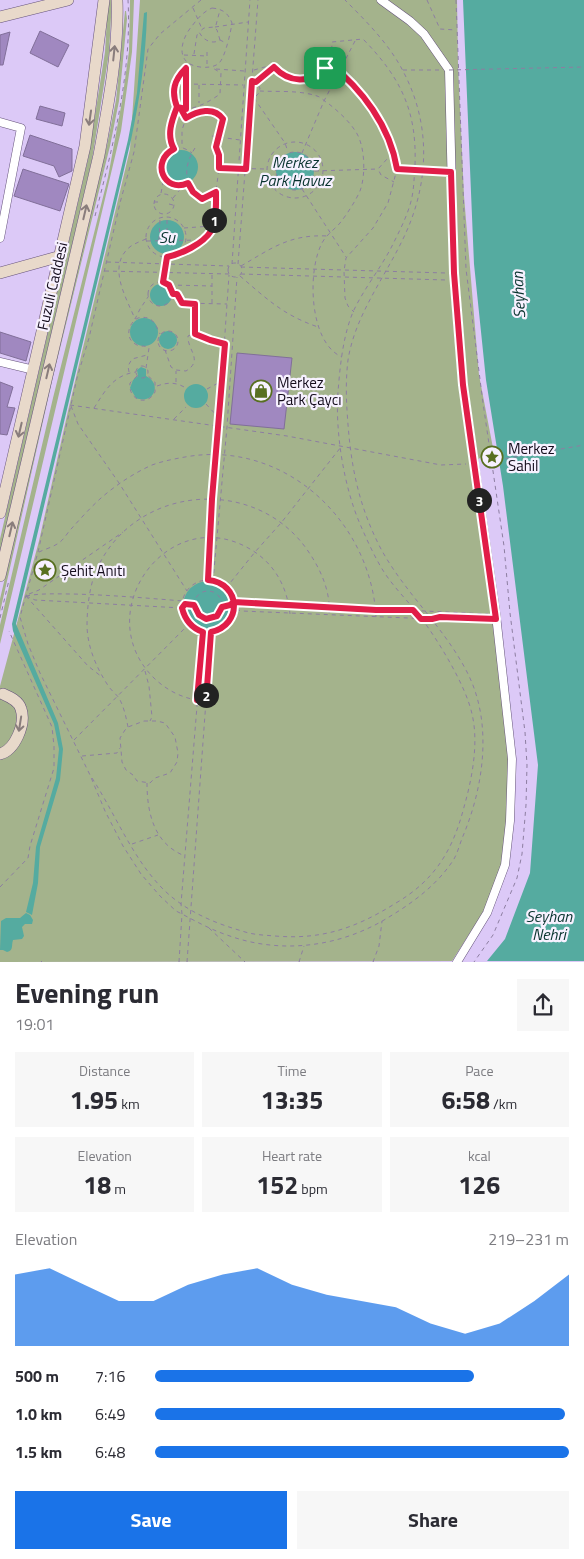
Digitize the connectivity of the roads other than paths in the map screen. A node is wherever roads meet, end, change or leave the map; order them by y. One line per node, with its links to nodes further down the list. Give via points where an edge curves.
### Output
1 (68, 0): 5 (main road)
2 (104, 0): 8 (main road, Fuzuli Caddesi, one-way to 8, via 85,146)
3 (117, 0): 14 (main road, Fuzuli Caddesi, one-way to 3, via 109,102)
4 (380, 0): 17 (street, via 424,34 449,70 454,276 463,385 496,617 512,759 505,865 487,913)
5 (0, 17)
6 (0, 122): 7 (street, via 21,128)
7 (0, 238)
8 (61, 256): 9 (main road); 11 (main road, Fuzuli Caddesi)
9 (0, 273)
10 (0, 362): 11 (street)
11 (34, 370): 12 (main road, Fuzuli Caddesi, one-way to 12)
12 (5, 472): 13 (main road, Fuzuli Caddesi)
13 (0, 513)
14 (0, 576)
15 (3, 694): 16 (main road, one-way to 16, via 21,708 22,716 17,739)
16 (0, 754)
17 (456, 962)

